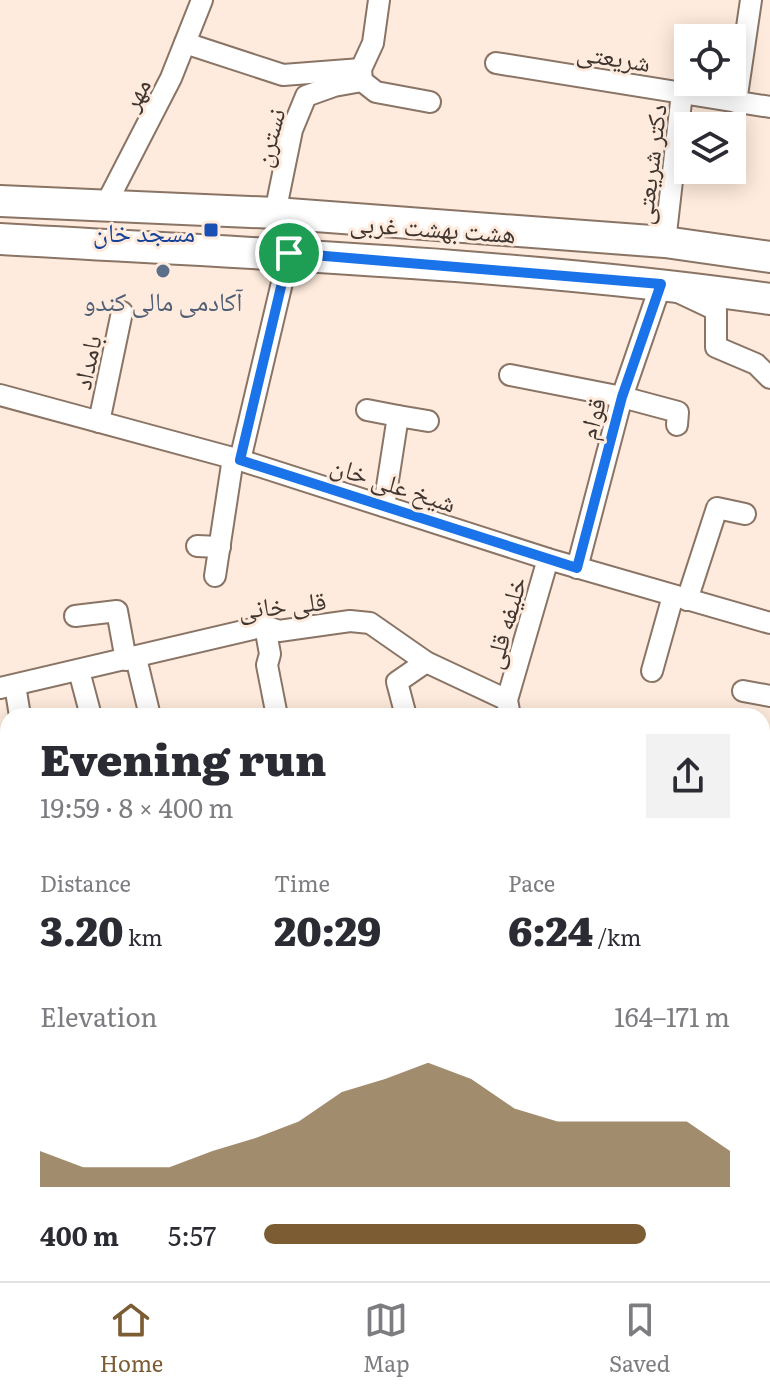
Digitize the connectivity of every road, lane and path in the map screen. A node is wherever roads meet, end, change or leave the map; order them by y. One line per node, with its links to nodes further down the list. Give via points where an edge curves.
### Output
1 (202, 0): 4 (street, مهر)
2 (379, 0): 6 (street)
3 (751, 0): 11 (street)
4 (185, 43): 6 (street, نسترن, via 283,75); 14 (street, مهر)
5 (496, 63): 7 (street, شریعتی)
6 (362, 75): 10 (street, via 376,92); 15 (street, نسترن, via 306,96 292,130)
7 (674, 92)
8 (682, 96): 17 (street, دکتر شریعتی)
9 (700, 96): 11 (street, شریعتی)
10 (430, 102)
11 (736, 102): 12 (street, شریعتی)
12 (770, 107)
13 (0, 201): 14 (main road, هشت بهشت غربی)
14 (105, 206): 15 (main road, هشت بهشت غربی)
15 (275, 213): 17 (main road, هشت بهشت غربی)
16 (0, 239): 18 (main road, هشت بهشت غربی)
17 (665, 242): 19 (main road, هشت بهشت غربی)
18 (289, 253): 20 (main road, هشت بهشت غربی); 32 (street)
19 (770, 257)
20 (661, 284): 21 (main road, هشت بهشت غربی); 24 (street, via 716,310 716,347 756,364); 26 (street, قوام)
21 (770, 299)
22 (122, 312): 30 (street, بامداد)
23 (510, 375): 26 (street)
24 (770, 378)
25 (0, 395): 30 (street, شیخ علی خان)
26 (622, 397): 31 (street, via 678,412); 38 (street, قوام)
27 (367, 410): 28 (street)
28 (398, 416): 29 (street); 33 (street)
29 (428, 421)
30 (99, 422): 32 (street, شیخ علی خان)
31 (677, 425)
32 (236, 459): 33 (street, شیخ علی خان); 36 (street)
33 (384, 506): 37 (street, شیخ علی خان)
34 (745, 514): 40 (street, via 717,508)
35 (197, 546): 36 (street)
36 (220, 547): 39 (street)
37 (548, 559): 38 (street, شیخ علی خان); 56 (street, خلیفه قلی)
38 (577, 568): 40 (street, شیخ علی خان)
39 (215, 576)
40 (680, 598): 42 (street, شیخ علی خان); 47 (street)
41 (75, 616): 44 (street, via 117,611)
42 (770, 623)
43 (265, 626): 44 (street, قلی خانی); 45 (street, قلی خانی, via 279,631 370,623); 54 (street)
44 (131, 659): 46 (street, قلی خانی); 53 (street)
45 (426, 662): 55 (street, via 397,682); 56 (street, قلی خانی)
46 (79, 671): 48 (street, قلی خانی); 52 (street)
47 (652, 671)
48 (7, 686): 51 (street)
49 (743, 691): 50 (street)
50 (770, 696)
51 (17, 708)
52 (89, 708)
53 (147, 708)
54 (275, 708)
55 (404, 708)
56 (509, 708)

